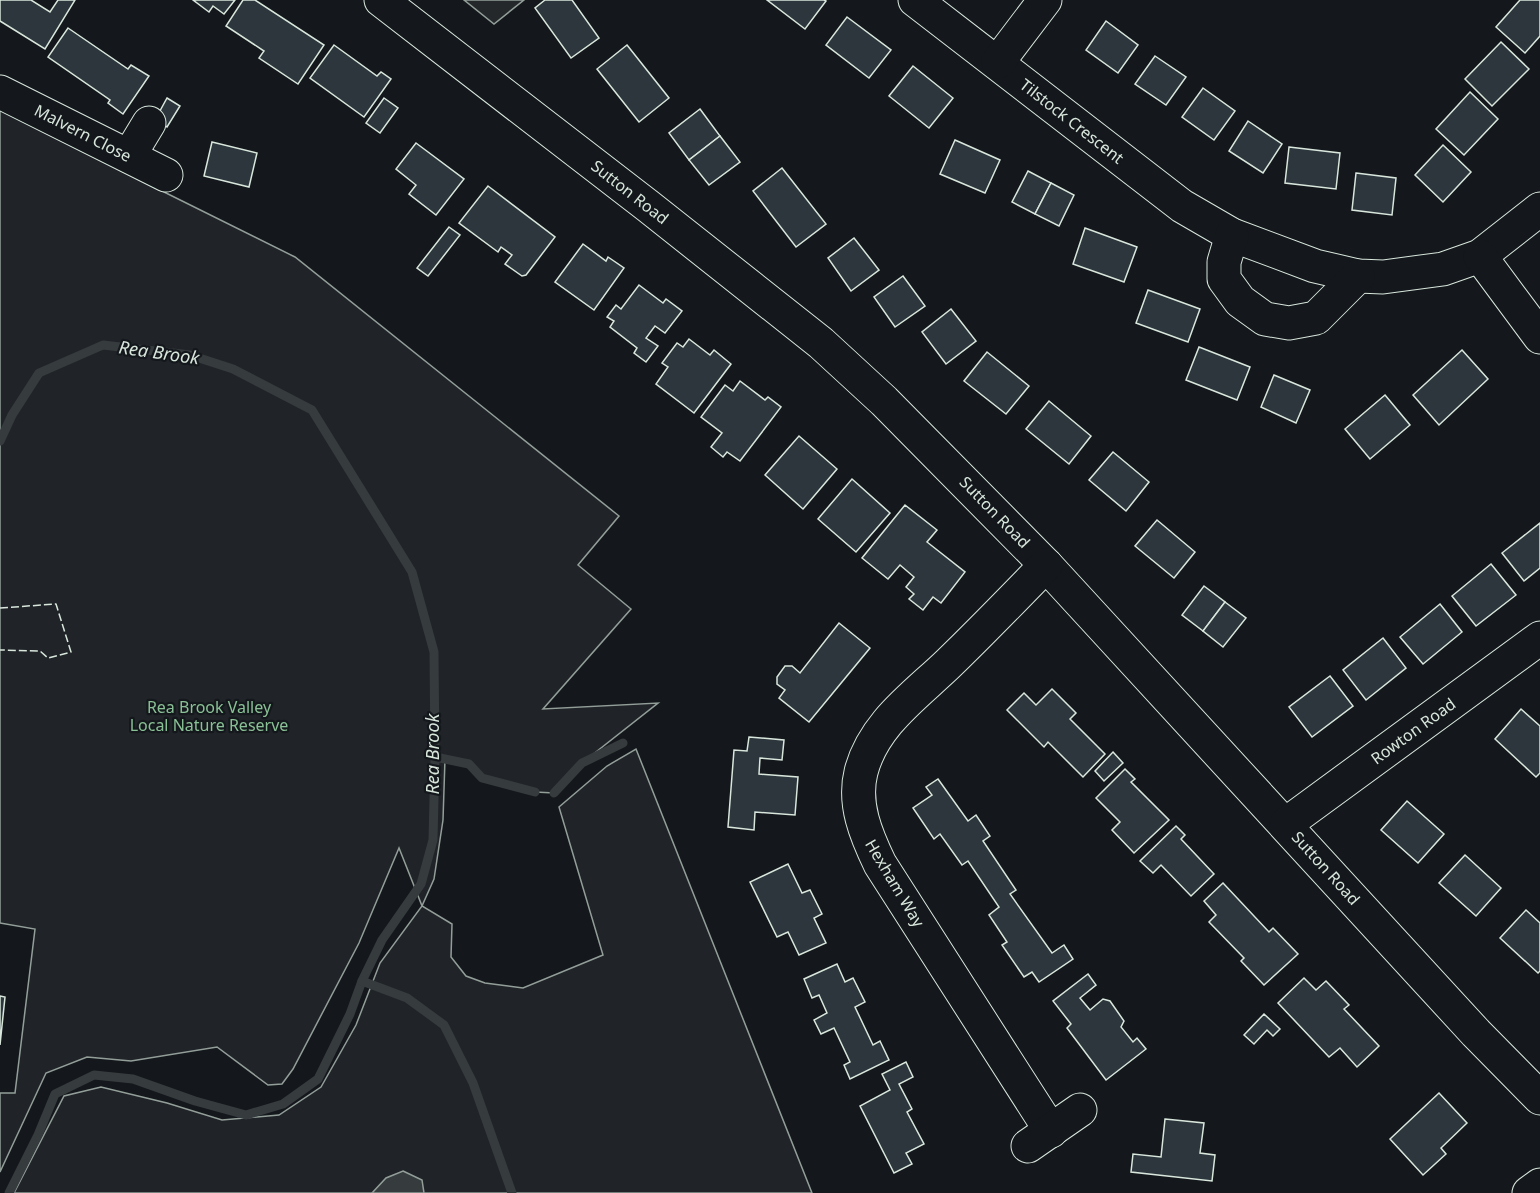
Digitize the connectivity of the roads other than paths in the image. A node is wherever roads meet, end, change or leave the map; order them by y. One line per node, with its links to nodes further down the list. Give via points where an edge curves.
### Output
1 (381, 0): 14 (street, Sutton Road, via 821,343 936,452)
2 (915, 0): 4 (street, Tilstock Crescent)
3 (1045, 0): 4 (street)
4 (998, 62): 10 (street, Tilstock Crescent, via 1173,199)
5 (0, 92): 7 (street, Malvern Close)
6 (149, 123): 7 (street)
7 (129, 156): 8 (street, Malvern Close)
8 (166, 175)
9 (1540, 209): 11 (street, Tilstock Crescent)
10 (1232, 235): 12 (street, Tilstock Crescent, via 1315,266); 12 (street, via 1224,262 1224,279 1240,301 1265,319 1289,323 1316,318)
11 (1480, 256): 12 (street, Tilstock Crescent, via 1414,274); 13 (street)
12 (1358, 276)
13 (1540, 337)
14 (1046, 565): 16 (street, Sutton Road); 18 (street, Hexham Way, via 890,718 871,745 860,773 859,805 865,833 880,864 1040,1139)
15 (1534, 652): 16 (street, Rowton Road)
16 (1286, 824): 17 (street, Sutton Road)
17 (1540, 1098)
18 (1080, 1110)
19 (1540, 1185): 20 (street)
20 (1530, 1193)

